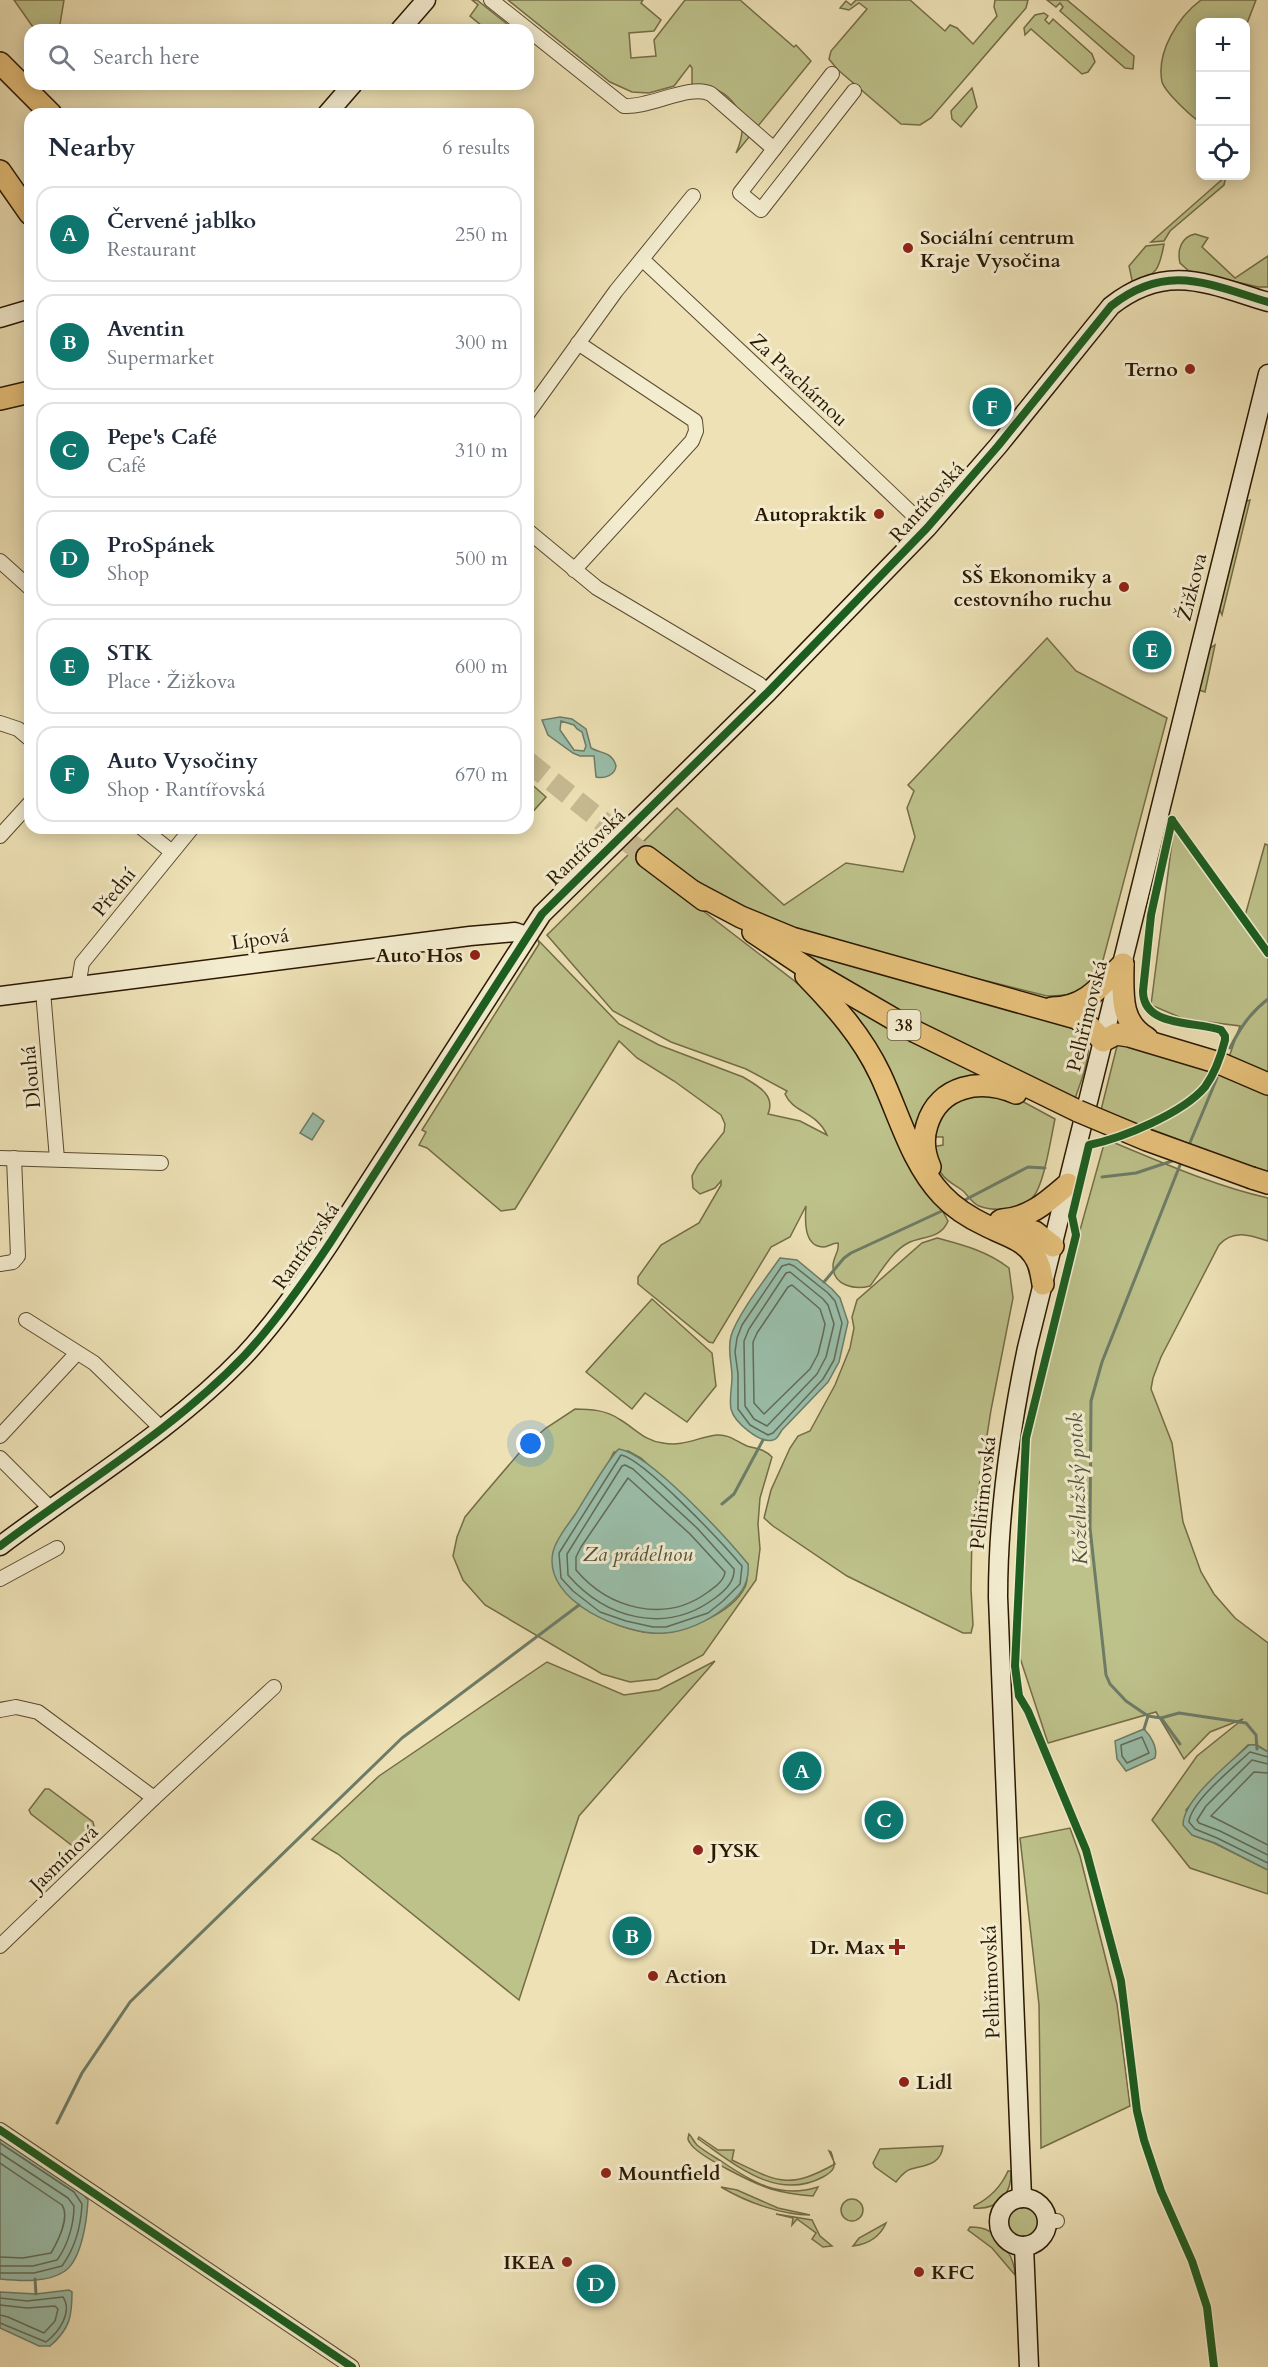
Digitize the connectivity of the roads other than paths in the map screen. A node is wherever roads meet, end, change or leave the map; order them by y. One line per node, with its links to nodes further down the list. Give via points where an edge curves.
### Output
1 (426, 0): 3 (street)
2 (492, 0): 4 (street)
3 (405, 24)
4 (521, 24)
5 (534, 35): 14 (street, via 617,103 637,107 704,90)
6 (0, 63): 8 (main road)
7 (832, 74): 14 (street)
8 (24, 87)
9 (27, 90): 12 (main road)
10 (349, 90): 13 (street)
11 (854, 91): 14 (street, via 762,210 740,193)
12 (45, 108)
13 (332, 108)
14 (774, 149)
15 (0, 171): 17 (main road)
16 (693, 196): 18 (street)
17 (24, 206)
18 (643, 260): 22 (street); 27 (street, Za Prachárnou)
19 (1268, 302): 27 (street, Rantířovská, via 1184,279 1155,283 1123,297 1099,320)
20 (24, 311): 21 (street)
21 (0, 318)
22 (578, 343): 26 (street); 30 (street, via 695,421 696,431 692,441)
23 (1268, 374): 36 (street, Žižkova)
24 (24, 393): 25 (main road)
25 (0, 399)
26 (534, 405)
27 (927, 528): 32 (street, Rantířovská)
28 (534, 536): 30 (street)
29 (0, 561): 31 (street)
30 (574, 570): 32 (street)
31 (24, 583)
32 (768, 692): 43 (street, Rantířovská, via 558,896)
33 (0, 723): 34 (street)
34 (24, 734)
35 (24, 810): 39 (street)
36 (1162, 811): 45 (street, Pelhřimovská)
37 (150, 834): 40 (street)
38 (187, 834): 40 (street, Přední)
39 (0, 836)
40 (172, 852): 46 (street, Přední, via 82,963)
41 (646, 857): 42 (main road, 38)
42 (694, 892): 44 (main road, 38); 49 (main road, via 792,938)
43 (526, 936): 46 (street, Lípová, via 515,932 470,936); 69 (street, Rantířovská, via 303,1283 244,1356)
44 (780, 950): 53 (main road, 38, via 916,1032); 60 (main road, via 863,1042 926,1174)
45 (1123, 964): 49 (main road, via 1095,993 1079,1003 1061,1008); 50 (street, Pelhřimovská); 51 (main road, via 1128,1021 1139,1034)
46 (78, 987): 47 (street, Lípová)
47 (43, 991): 48 (street, Lípová); 56 (street, Dlouhá)
48 (0, 996)
49 (1038, 1007): 50 (main road, via 1084,1022)
50 (1103, 1041): 51 (main road, via 1122,1034); 59 (street, Pelhřimovská)
51 (1159, 1044): 52 (main road)
52 (1268, 1084)
53 (1032, 1095): 58 (main road, 38, bridge); 60 (main road, via 986,1085 958,1089 944,1097 930,1117 924,1141 932,1170)
54 (0, 1158): 55 (street)
55 (14, 1158): 56 (street); 65 (street, via 18,1256 13,1262)
56 (57, 1160): 57 (street)
57 (161, 1162)
58 (1260, 1180)
59 (1068, 1184): 62 (main road, via 1029,1214); 63 (street, Pelhřimovská)
60 (944, 1191): 61 (main road)
61 (962, 1208): 62 (main road); 64 (main road)
62 (996, 1220): 63 (main road, via 1035,1232)
63 (1053, 1246): 64 (main road); 66 (street, Pelhřimovská)
64 (1028, 1247): 66 (main road, via 1038,1263)
65 (0, 1264)
66 (1043, 1284): 81 (street, Pelhřimovská, via 1018,1393 998,1562)
67 (26, 1320): 68 (street)
68 (76, 1353): 69 (street, via 94,1363); 70 (street)
69 (162, 1429): 72 (street, Rantířovská)
70 (0, 1436)
71 (0, 1458): 72 (street)
72 (50, 1509): 73 (street, Rantířovská)
73 (0, 1546)
74 (57, 1548): 75 (street)
75 (0, 1579)
76 (274, 1687): 78 (street, Jasmínová)
77 (0, 1710): 78 (street, via 16,1707 38,1712)
78 (154, 1798): 79 (street, Jasmínová)
79 (0, 1946)
80 (0, 2130): 83 (street)
81 (1022, 2198): 82 (street, via 1005,2206 999,2226 1005,2238); 82 (street, via 1040,2204 1052,2221 1041,2238)
82 (1024, 2246): 84 (street)
83 (352, 2367)
84 (1029, 2367)

